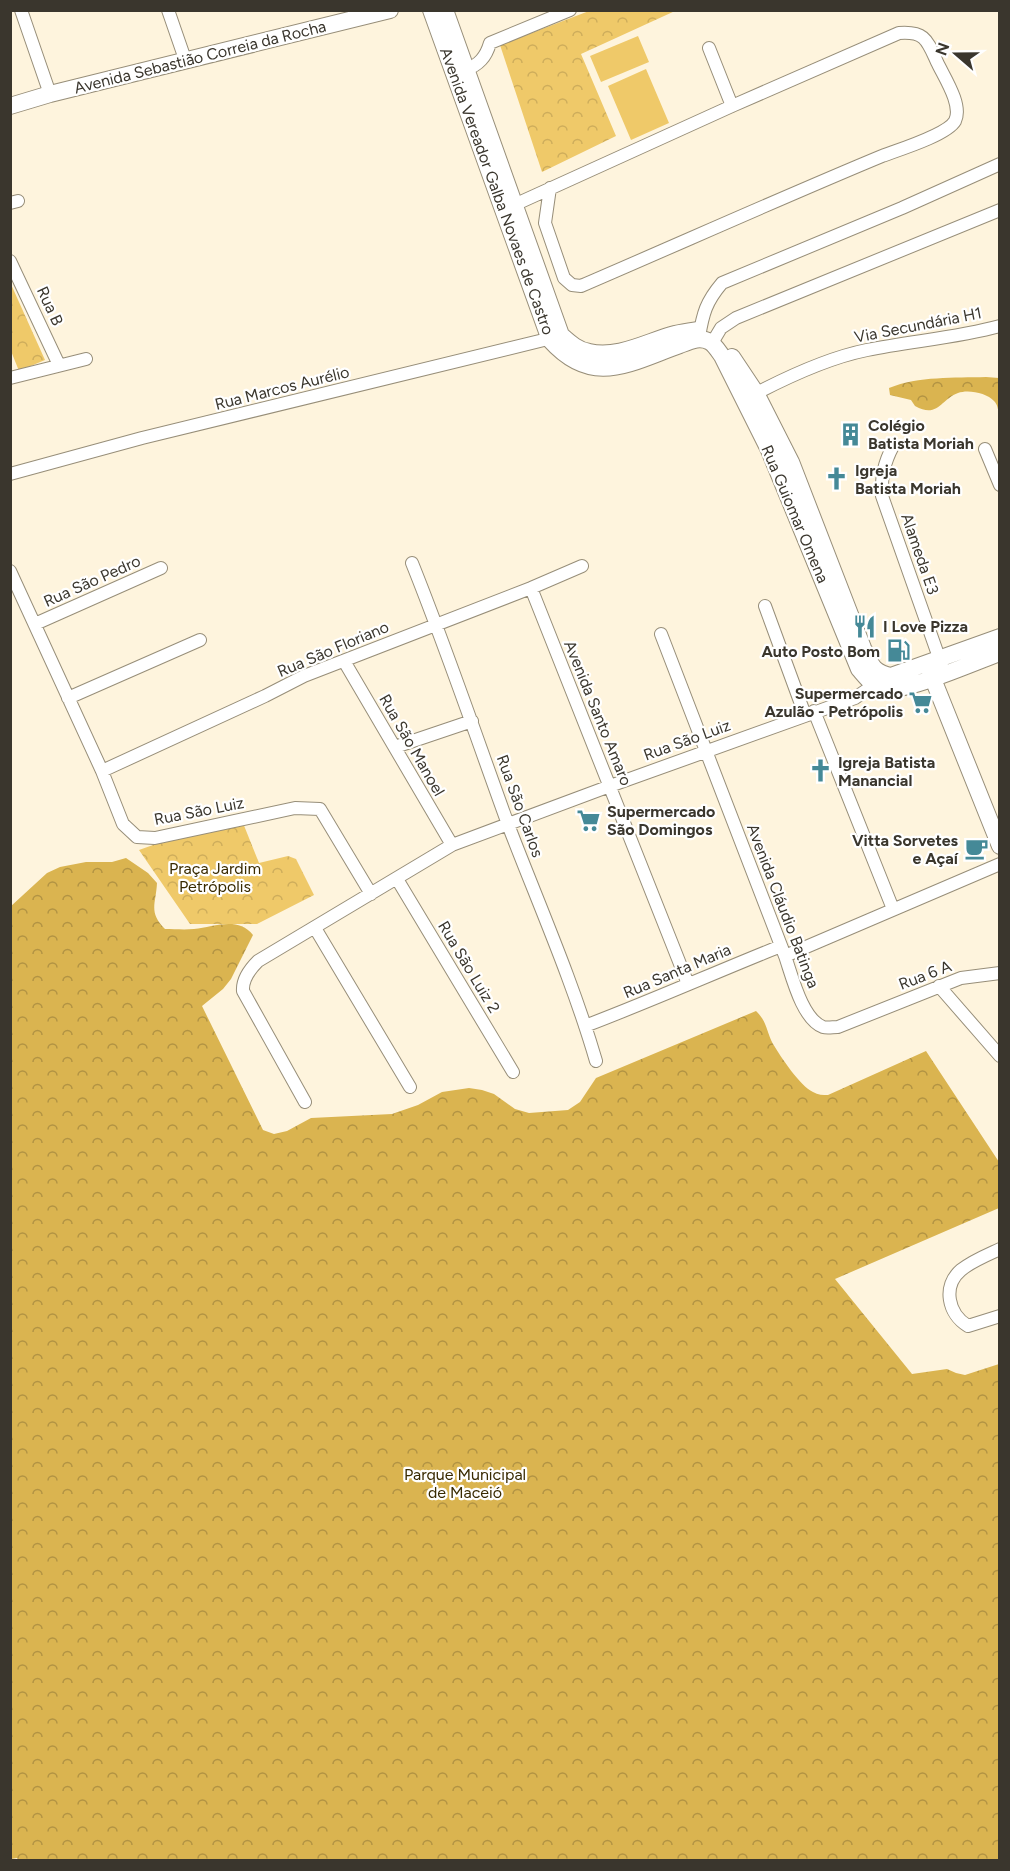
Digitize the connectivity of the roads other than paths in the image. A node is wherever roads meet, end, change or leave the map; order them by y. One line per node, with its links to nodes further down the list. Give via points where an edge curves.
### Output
1 (21, 10): 10 (street)
2 (168, 10): 8 (street)
3 (390, 10): 8 (street, Avenida Sebastião Correia da Rocha)
4 (431, 10): 20 (street, Avenida Vereador Galba Novaes de Castro)
5 (445, 10): 9 (street, Avenida Vereador Galba Novaes de Castro)
6 (570, 10): 9 (street, via 490,43 476,66)
7 (709, 48): 12 (street)
8 (186, 62): 10 (street, Avenida Sebastião Correia da Rocha)
9 (465, 70): 15 (street, Avenida Vereador Galba Novaes de Castro)
10 (50, 94): 11 (street, Avenida Sebastião Correia da Rocha)
11 (10, 106)
12 (732, 106): 14 (street); 14 (street, via 898,33 911,32 927,40 958,108 955,120 939,134 581,286 564,278 545,223)
13 (999, 164): 19 (street, via 722,283 707,303)
14 (550, 188): 15 (street)
15 (514, 205): 20 (street, Avenida Vereador Galba Novaes de Castro)
16 (999, 210): 19 (street, via 736,318)
17 (10, 261): 22 (street, Rua B)
18 (999, 326): 24 (street, Via Secundária H1, via 843,356)
19 (707, 336): 20 (street, Avenida Vereador Galba Novaes de Castro, via 604,369 572,360 561,352); 24 (street, Rua Guiomar Omena)
20 (556, 338): 27 (street, Rua Marcos Aurélio, via 142,438)
21 (86, 360): 22 (street)
22 (59, 365): 23 (street)
23 (12, 375)
24 (750, 397): 43 (street, Rua Guiomar Omena, via 859,669)
25 (893, 446): 42 (street, Alameda E3, via 884,463 882,496)
26 (985, 449): 28 (street)
27 (10, 474)
28 (999, 484)
29 (412, 563): 36 (street, Rua São Carlos)
30 (582, 566): 33 (street, Rua São Floriano)
31 (161, 568): 35 (street, Rua São Pedro)
32 (10, 571): 35 (street, Rua São Luiz)
33 (531, 588): 36 (street, Rua São Floriano); 50 (street, Avenida Santo Amaro)
34 (765, 606): 45 (street)
35 (35, 624): 44 (street, Rua São Luiz)
36 (437, 624): 41 (street, Rua São Floriano); 46 (street, Rua São Carlos)
37 (661, 634): 48 (street, Avenida Cláudio Batinga)
38 (999, 637): 42 (street)
39 (200, 640): 44 (street)
40 (999, 653): 42 (street)
41 (344, 661): 47 (street, Rua São Manoel); 49 (street, Rua São Floriano)
42 (936, 669): 43 (street, via 895,689 883,688); 53 (street)
43 (877, 679): 45 (street, Rua São Luiz, via 855,698)
44 (68, 698): 49 (street, Rua São Luiz)
45 (809, 713): 48 (street, Rua São Luiz); 57 (street)
46 (472, 721): 47 (street); 51 (street, Rua São Carlos)
47 (395, 747): 52 (street, Rua São Manoel)
48 (706, 752): 50 (street, Rua São Luiz); 59 (street, Avenida Cláudio Batinga)
49 (102, 771): 56 (street, Rua São Luiz, via 123,824 137,837 155,838 295,808 320,809)
50 (610, 786): 51 (street, Rua São Luiz); 61 (street, Avenida Santo Amaro)
51 (509, 825): 52 (street, Rua São Luiz); 64 (street, Rua São Carlos)
52 (452, 846): 55 (street, Rua São Luiz)
53 (999, 846)
54 (999, 864): 57 (street, Rua Santa Maria)
55 (397, 879): 56 (street, Rua São Luiz); 67 (street, Rua São Luiz 2)
56 (371, 894): 58 (street, Rua São Luiz)
57 (893, 909): 59 (street, Rua Santa Maria)
58 (315, 928): 68 (street); 69 (street, Rua São Luiz, via 258,961 242,985)
59 (783, 951): 61 (street, Rua Santa Maria); 63 (street, Avenida Cláudio Batinga, via 810,1018 824,1027 838,1027)
60 (999, 973): 62 (street, Rua 6 A, via 961,978)
61 (687, 984): 64 (street, Rua Santa Maria)
62 (939, 986): 63 (street, Rua 6 A); 65 (street)
63 (864, 1017)
64 (585, 1026): 66 (street, Rua São Carlos)
65 (999, 1056)
66 (596, 1061)
67 (513, 1072)
68 (410, 1087)
69 (305, 1102)
70 (999, 1249): 71 (street, via 956,1274 949,1293 958,1320 968,1326)
71 (999, 1316)

